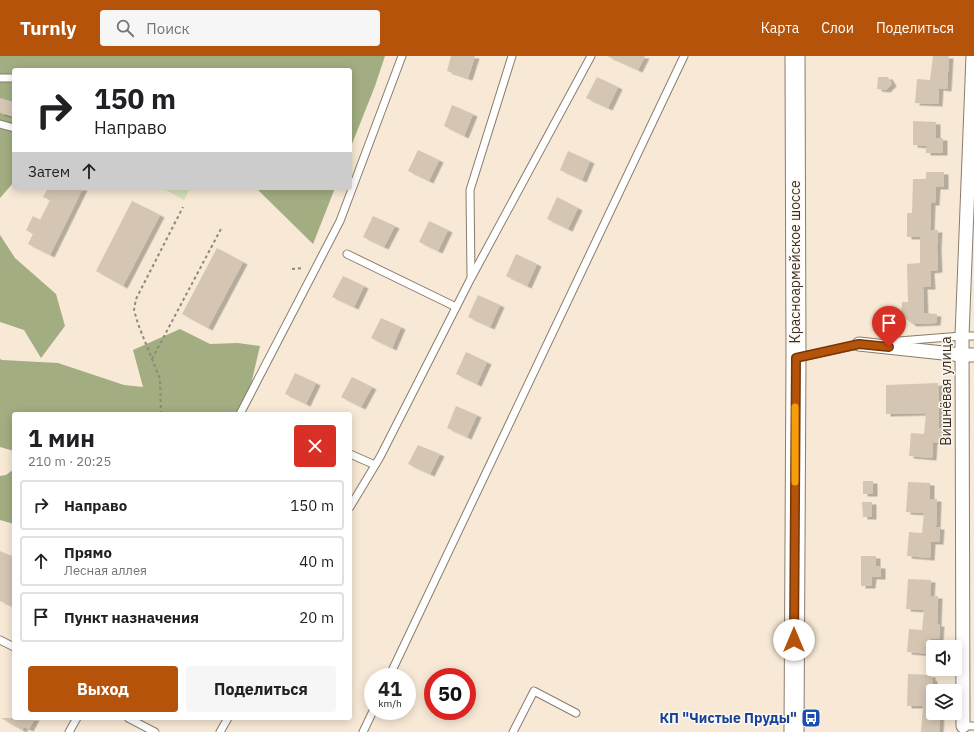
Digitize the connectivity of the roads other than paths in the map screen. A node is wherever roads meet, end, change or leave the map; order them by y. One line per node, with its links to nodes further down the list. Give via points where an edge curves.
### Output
1 (402, 56): 11 (lane)
2 (512, 56): 14 (lane, via 470,190)
3 (591, 56): 14 (lane)
4 (684, 56): 26 (lane)
5 (795, 56): 19 (main road, Красноармейское шоссе)
6 (973, 56): 16 (street, Вишнёвая улица)
7 (0, 78): 8 (lane)
8 (12, 78)
9 (0, 124): 10 (lane)
10 (12, 127)
11 (352, 189)
12 (352, 190): 20 (lane, via 340,221)
13 (347, 254): 15 (lane)
14 (471, 278): 15 (lane)
15 (456, 307): 22 (lane)
16 (968, 336): 17 (lane); 18 (street, Вишнёвая улица)
17 (859, 344): 18 (street); 19 (lane)
18 (968, 355): 32 (street, Вишнёвая улица)
19 (796, 358): 38 (main road, Красноармейское шоссе)
20 (241, 412)
21 (352, 455): 22 (lane)
22 (375, 465): 23 (lane)
23 (352, 504)
24 (0, 640): 25 (lane)
25 (12, 646)
26 (393, 668)
27 (576, 712): 37 (lane, via 534,691)
28 (76, 720): 33 (lane)
29 (132, 720): 34 (lane)
30 (227, 720): 35 (lane)
31 (369, 720): 36 (lane)
32 (968, 726)
33 (69, 732)
34 (155, 732)
35 (220, 732)
36 (363, 732)
37 (513, 732)
38 (794, 732)

